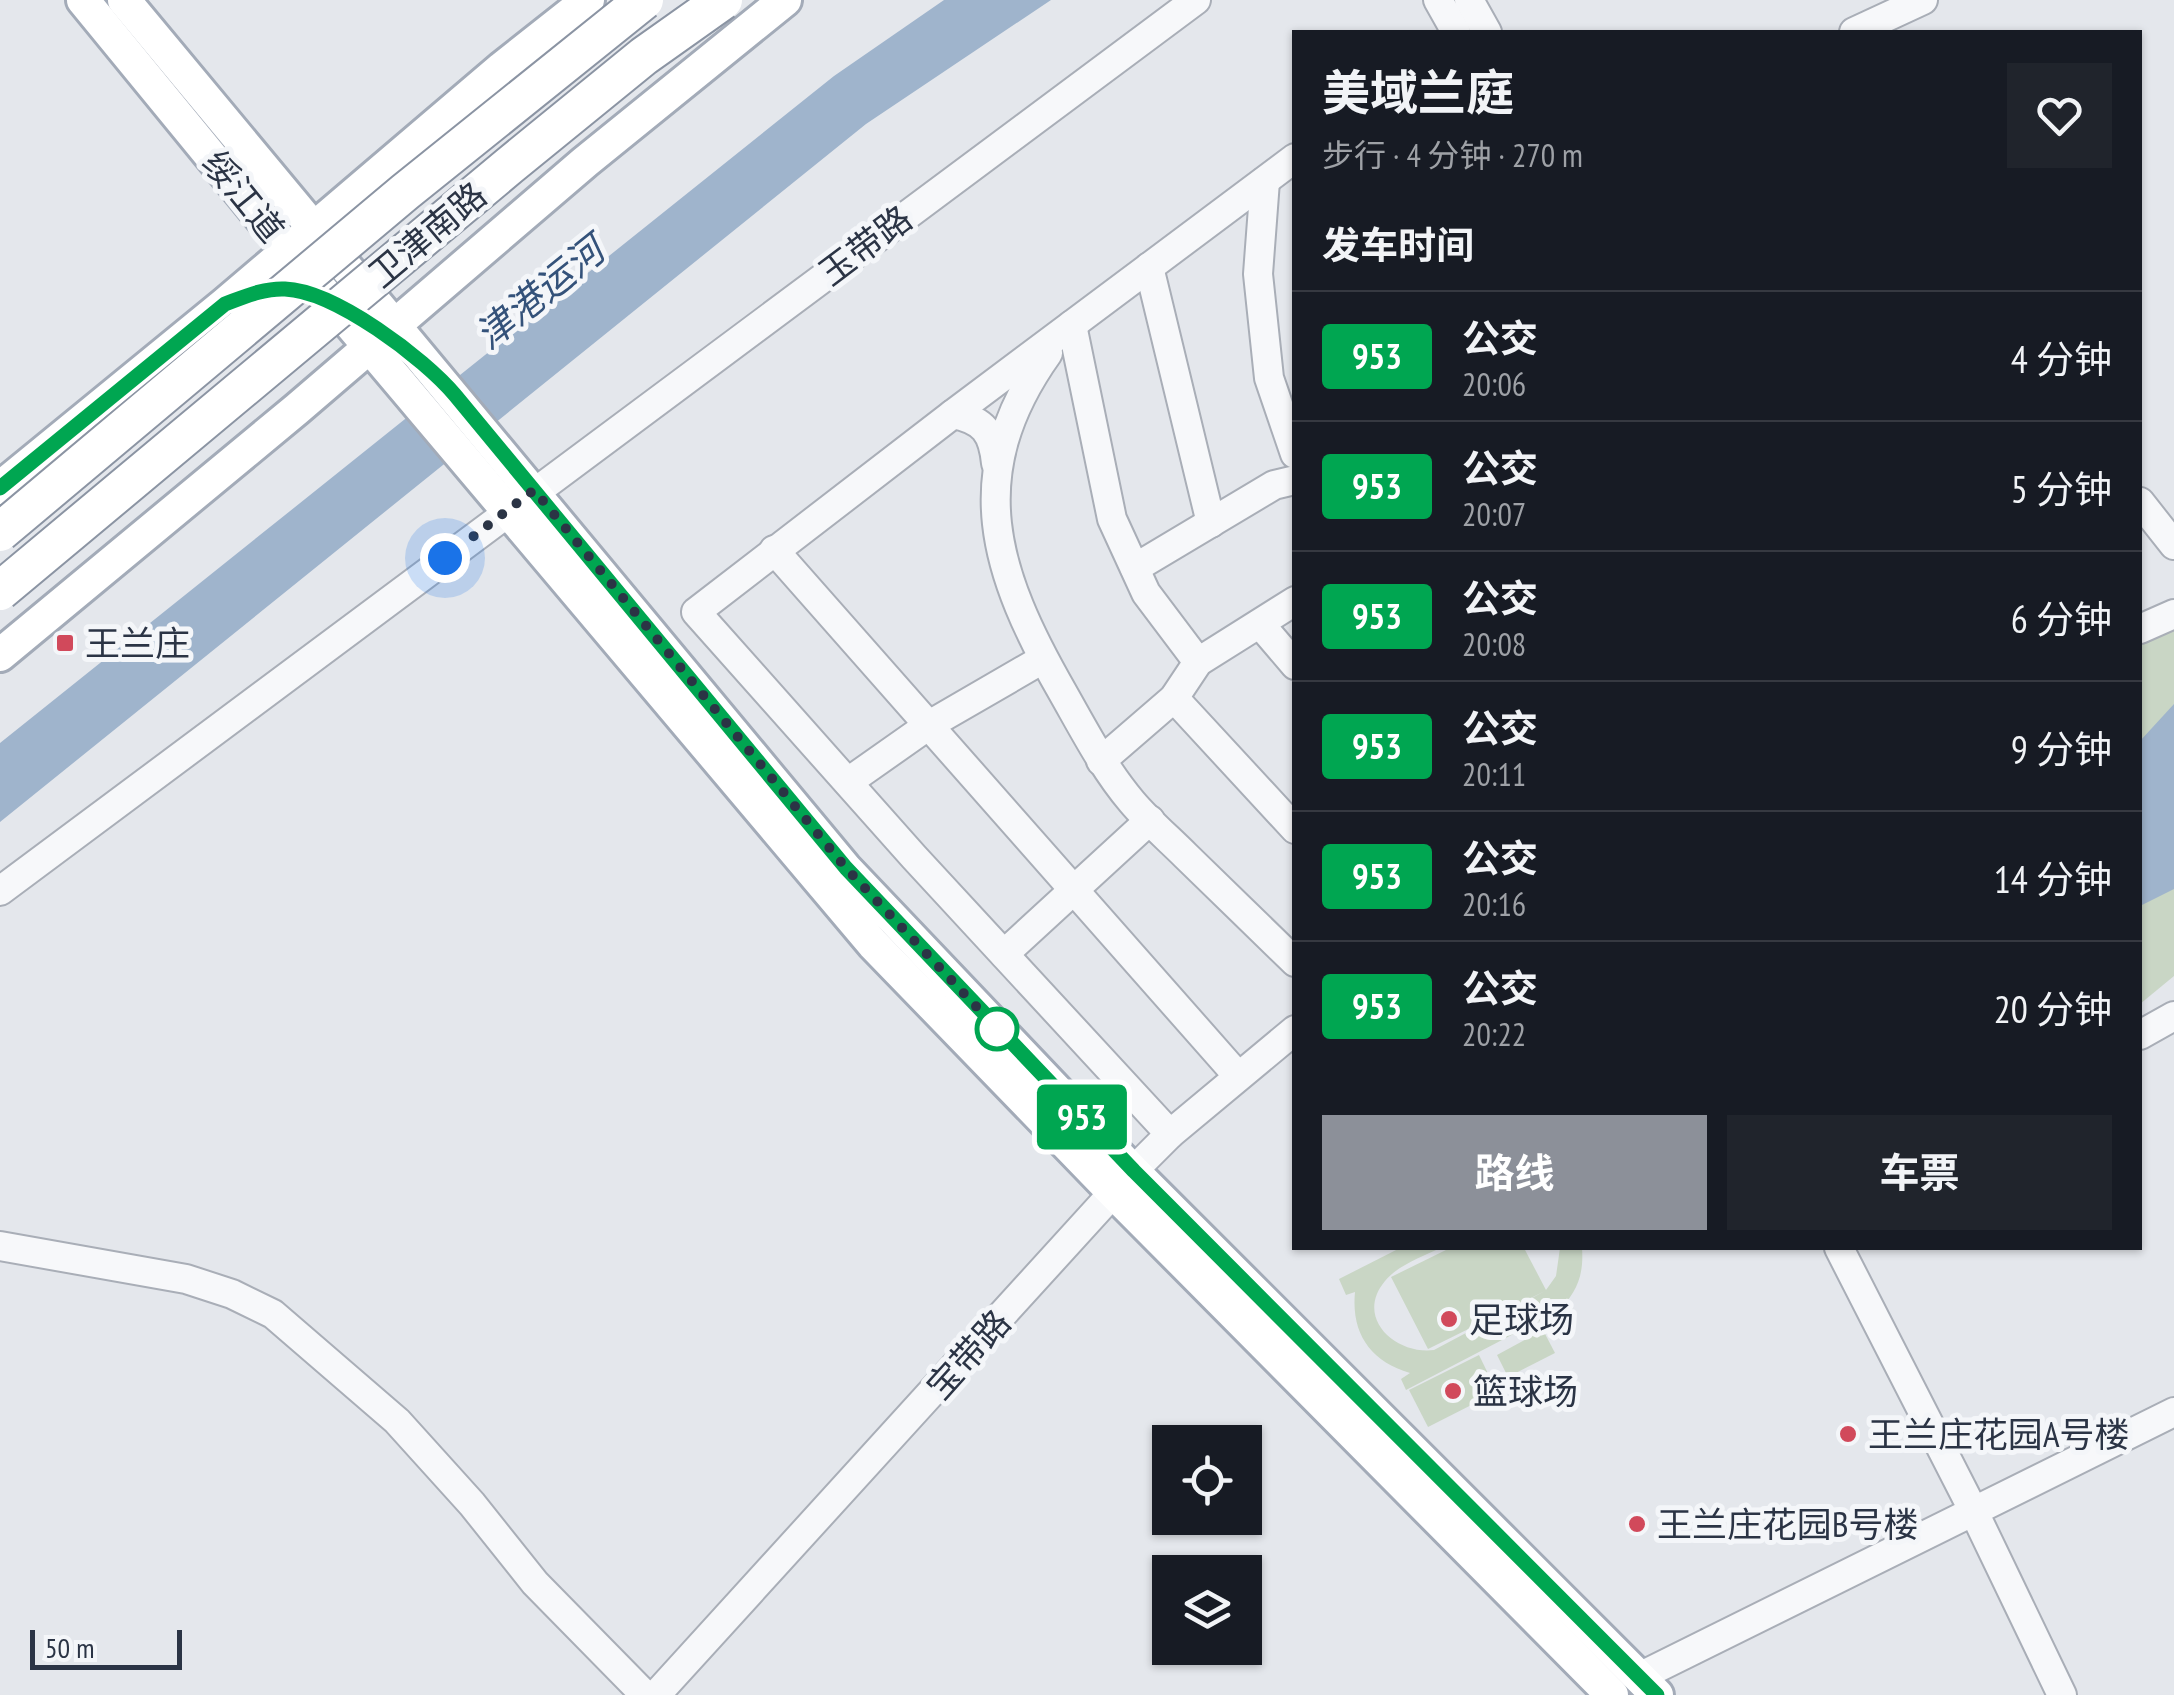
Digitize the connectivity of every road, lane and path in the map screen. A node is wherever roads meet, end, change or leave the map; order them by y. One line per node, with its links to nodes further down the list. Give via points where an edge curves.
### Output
1 (83, 0): 15 (main road, 绥江道)
2 (124, 0): 15 (main road, 绥江道)
3 (588, 0): 16 (main road)
4 (644, 0): 32 (highway, 卫津南路, bridge)
5 (723, 0): 36 (highway, 卫津南路, bridge, via 644,56)
6 (785, 0): 21 (main road)
7 (1196, 0): 29 (street, 玉带路)
8 (1438, 0): 10 (street)
9 (1919, 1): 11 (street); 12 (street)
10 (1473, 24)
11 (1858, 30)
12 (1919, 30)
13 (1292, 160): 14 (street)
14 (1265, 181): 17 (street); 25 (street, via 1258,274 1269,378)
15 (256, 185): 16 (main road, 绥江道); 18 (main road, via 255,252 246,278)
16 (302, 237): 18 (main road); 19 (main road, 绥江道); 21 (main road, 绥江道)
17 (1149, 267): 20 (street); 31 (street)
18 (225, 304): 19 (main road, via 282,289); 28 (main road)
19 (336, 306): 21 (main road, 绥江道); 23 (main road, via 331,363)
20 (1068, 328): 24 (street); 26 (street, via 1007,423); 35 (street, via 1112,518)
21 (383, 336): 22 (main road, 绥江道); 23 (main road); 29 (main road, 绥江道, via 434,370 496,444)
22 (408, 391): 23 (main road, via 388,379 365,380); 29 (main road, 绥江道, via 470,467)
23 (298, 409): 41 (main road)
24 (954, 414): 26 (street, via 988,430); 34 (street)
25 (1292, 445)
26 (996, 466): 42 (street, via 1006,572)
27 (1292, 481): 31 (street)
28 (0, 488)
29 (521, 500): 52 (street, 玉带路); 60 (main road, via 873,944)
30 (2142, 505): 33 (street)
31 (1211, 523): 35 (street)
32 (0, 532)
33 (2174, 545)
34 (774, 550): 46 (street); 48 (street, via 696,612)
35 (1135, 568): 44 (street)
36 (0, 591)
37 (1292, 603): 39 (street)
38 (2174, 614): 40 (street)
39 (1260, 624): 43 (street); 44 (street)
40 (2142, 629)
41 (0, 655)
42 (1044, 659): 46 (street); 47 (street)
43 (1292, 661)
44 (1198, 662): 45 (street)
45 (1174, 698): 47 (street); 50 (street)
46 (928, 725): 48 (street); 51 (street)
47 (1102, 761): 49 (street)
48 (848, 782): 53 (street)
49 (1150, 820): 51 (street); 54 (street)
50 (1292, 826)
51 (1072, 889): 53 (street); 58 (street)
52 (0, 891)
53 (1004, 954): 59 (street)
54 (1292, 959)
55 (2174, 1016): 57 (street)
56 (1292, 1032): 58 (street, 宝带路)
57 (2142, 1034)
58 (1238, 1076): 59 (street, 宝带路)
59 (1170, 1134): 60 (street, 宝带路)
60 (1124, 1182): 65 (main road); 67 (street, 宝带路)
61 (0, 1246): 66 (street, via 186,1279 273,1314 397,1422 535,1582)
62 (1840, 1250): 64 (street)
63 (2174, 1412): 64 (street)
64 (1974, 1512): 65 (street); 68 (street)
65 (1636, 1689)
66 (644, 1695)
67 (656, 1695)
68 (2062, 1695)

